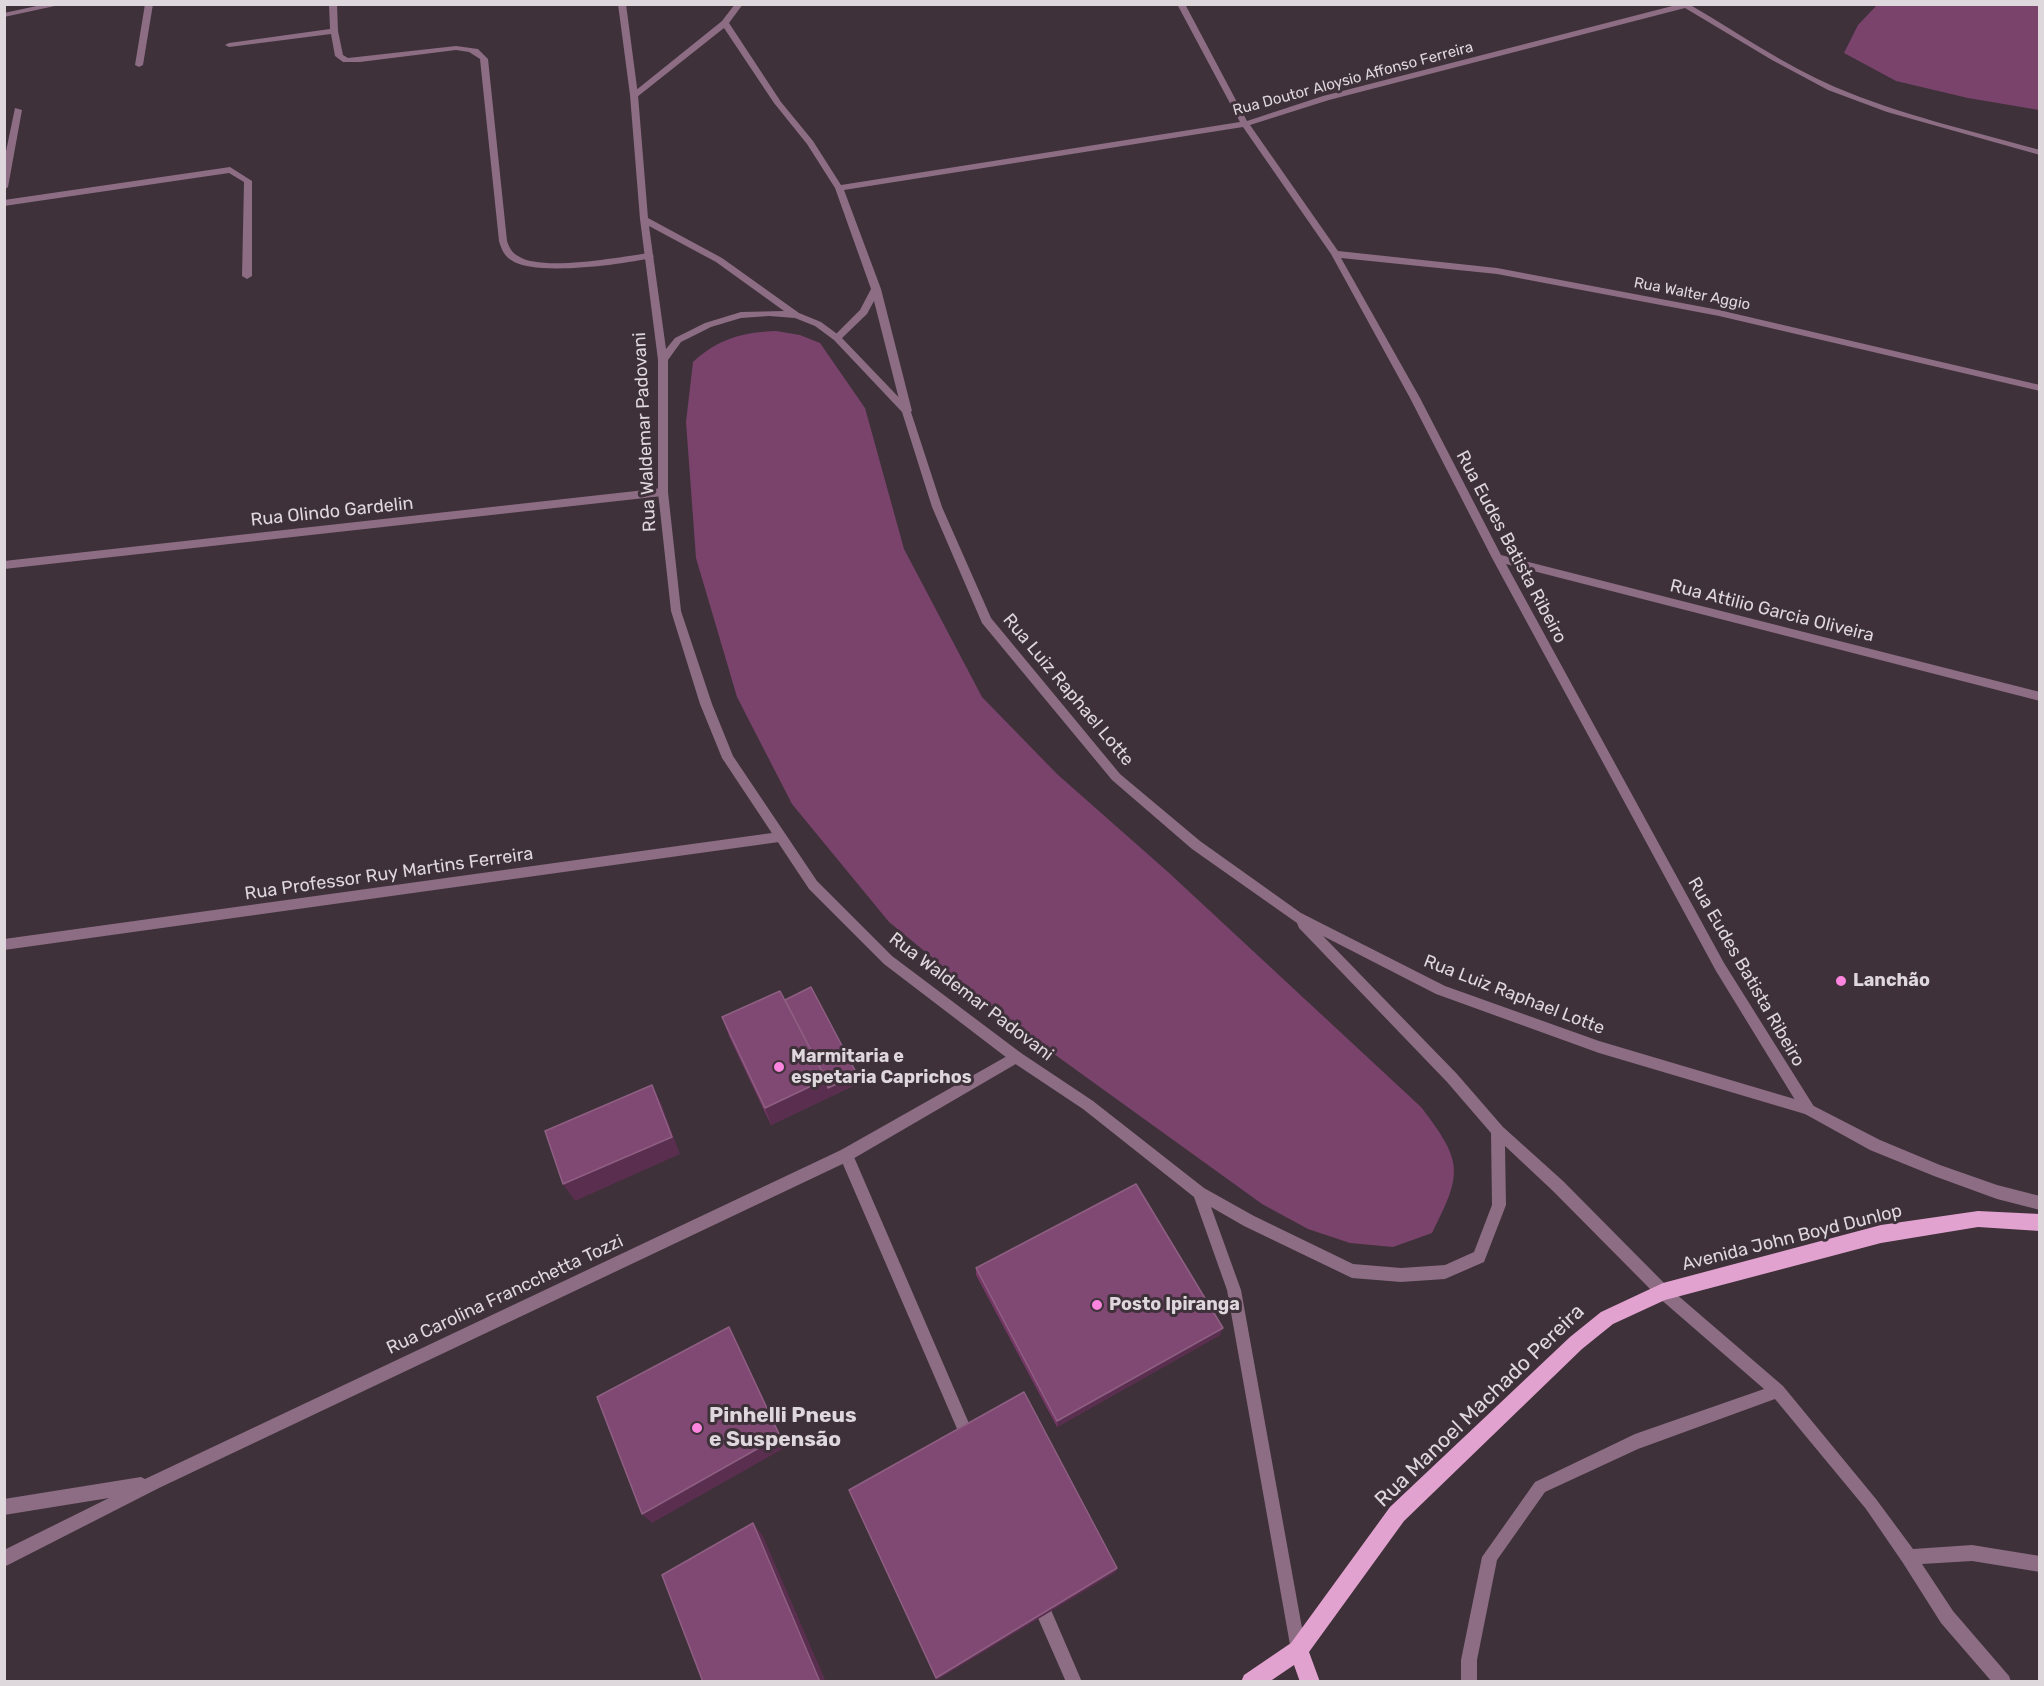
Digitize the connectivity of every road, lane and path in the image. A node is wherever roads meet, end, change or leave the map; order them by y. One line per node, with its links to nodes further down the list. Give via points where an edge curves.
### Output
1 (60, 4): 8 (street)
2 (149, 4): 12 (street)
3 (333, 4): 10 (street)
4 (622, 4): 13 (street, Rua Waldemar Padovani)
5 (740, 4): 9 (street)
6 (1181, 4): 15 (street, Rua Eudes Batista Ribeiro)
7 (1689, 5): 15 (street, Rua Doutor Aloysio Affonso Ferreira, via 1326,98); 16 (street, via 1831,88 1890,110)
8 (4, 15)
9 (726, 23): 13 (street); 18 (street, Rua Luiz Raphael Lotte)
10 (334, 30): 11 (street); 22 (street, via 339,56 346,60 456,48 481,54 503,241 517,260 568,264)
11 (229, 45)
12 (139, 64)
13 (634, 95): 20 (street, Rua Waldemar Padovani)
14 (18, 110): 17 (street)
15 (1245, 124): 18 (street, Rua Doutor Aloysio Affonso Ferreira); 21 (street, Rua Eudes Batista Ribeiro)
16 (2040, 153)
17 (4, 187)
18 (839, 188): 24 (street, Rua Luiz Raphael Lotte)
19 (4, 203): 23 (street, via 230,170 248,181)
20 (644, 219): 22 (street, Rua Waldemar Padovani); 25 (street, via 718,260)
21 (1335, 254): 28 (street, Rua Walter Aggio, via 1497,271 1719,313); 31 (street, Rua Eudes Batista Ribeiro)
22 (649, 256): 27 (street, Rua Waldemar Padovani)
23 (247, 276)
24 (876, 289): 26 (street, via 864,312); 29 (street, Rua Luiz Raphael Lotte)
25 (796, 315): 26 (street); 27 (street, via 741,315 708,325 678,340)
26 (837, 338): 29 (street)
27 (663, 360): 30 (street, Rua Waldemar Padovani)
28 (2040, 388)
29 (907, 411): 35 (street, Rua Luiz Raphael Lotte, via 937,507 986,620 1116,777 1196,845)
30 (663, 492): 32 (street, Rua Olindo Gardelin); 34 (street, Rua Waldemar Padovani, via 676,611 706,704 728,758)
31 (1497, 558): 33 (street, Rua Attilio Garcia Oliveira); 38 (street, Rua Eudes Batista Ribeiro, via 1720,967)
32 (4, 565)
33 (2040, 697)
34 (779, 837): 36 (street, Rua Professor Ruy Martins Ferreira); 37 (street, Rua Waldemar Padovani, via 813,885 888,960)
35 (1297, 917): 38 (street, Rua Luiz Raphael Lotte, via 1440,990 1599,1047); 39 (street)
36 (4, 945)
37 (1016, 1057): 40 (street, Rua Carolina Francchetta Tozzi); 41 (street, Rua Waldemar Padovani, via 1088,1105)
38 (1808, 1109): 42 (street, Rua Luiz Raphael Lotte, via 1875,1145 1939,1172)
39 (1498, 1131): 41 (street, Rua Waldemar Padovani, via 1499,1205 1479,1257 1445,1272 1401,1275 1352,1271); 44 (street)
40 (846, 1155): 46 (street); 47 (street, Rua Carolina Francchetta Tozzi)
41 (1199, 1193): 53 (street, via 1234,1290)
42 (2040, 1203)
43 (2040, 1223): 44 (main road, Avenida John Boyd Dunlop, via 1978,1219 1881,1234)
44 (1663, 1292): 45 (street); 53 (main road, Rua Manoel Machado Pereira, via 1607,1318 1576,1343 1397,1514)
45 (1779, 1391): 49 (street); 57 (street, via 1635,1442 1540,1487 1490,1557 1469,1660)
46 (974, 1451)
47 (154, 1483): 48 (street); 50 (street, Rua Carolina Francchetta Tozzi)
48 (4, 1507)
49 (1909, 1557): 51 (street, via 1972,1553); 58 (street, via 1947,1617)
50 (4, 1559)
51 (2040, 1564)
52 (1031, 1583): 54 (street)
53 (1298, 1650): 55 (main road, Rua Manoel Machado Pereira); 56 (main road)
54 (1074, 1682)
55 (1251, 1682)
56 (1310, 1682)
57 (1469, 1682)
58 (2003, 1682)

